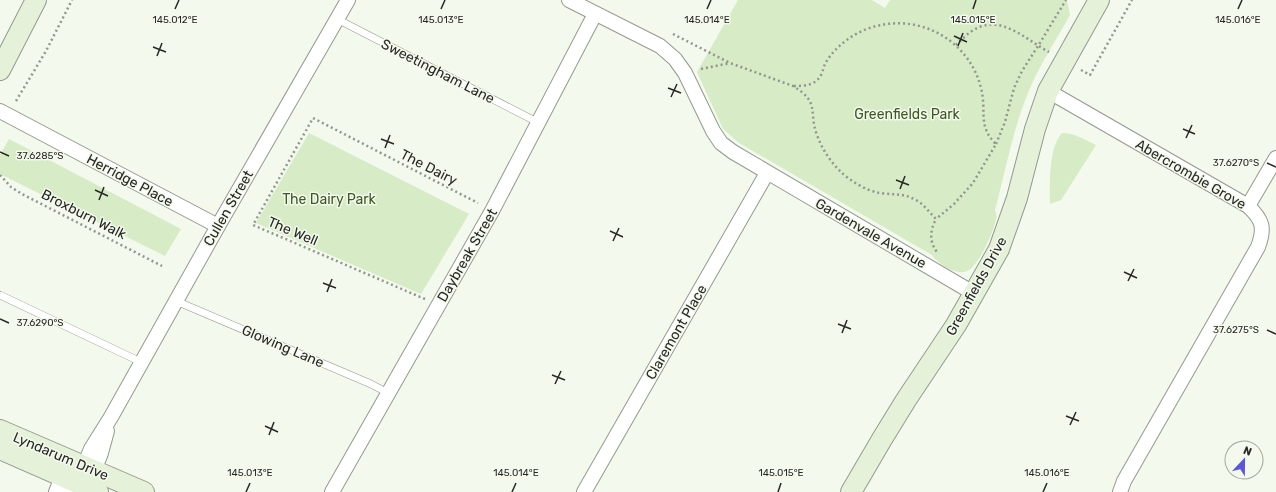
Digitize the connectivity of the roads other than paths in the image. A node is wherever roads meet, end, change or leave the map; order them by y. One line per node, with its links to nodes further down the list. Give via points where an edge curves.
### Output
1 (36, 0): 7 (street)
2 (348, 0): 6 (street, Cullen Street)
3 (569, 0): 5 (street, Gardenvale Avenue)
4 (1098, 0): 8 (street, Greenfields Drive)
5 (595, 14): 10 (street, Daybreak Street); 12 (street, Gardenvale Avenue, via 660,46 675,59 685,73 721,143)
6 (337, 19): 10 (lane, Sweetingham Lane); 14 (street, Cullen Street)
7 (0, 70)
8 (1048, 91): 13 (street, Abercrombie Grove); 15 (street, Greenfields Drive, via 1017,198 999,249)
9 (4, 114): 14 (street, Herridge Place)
10 (539, 123): 19 (street, Daybreak Street)
11 (1276, 158): 13 (street)
12 (767, 173): 15 (street, Gardenvale Avenue); 26 (street, Claremont Place)
13 (1248, 206): 23 (street, Abercrombie Grove, via 1257,215 1262,226 1258,247)
14 (218, 226): 17 (street, Cullen Street)
15 (975, 294): 27 (street, Greenfields Drive)
16 (0, 295): 18 (lane)
17 (176, 301): 18 (street, Cullen Street); 19 (lane, Glowing Lane)
18 (141, 362): 22 (street, Cullen Street, via 91,449)
19 (388, 393): 25 (street, Daybreak Street)
20 (0, 430): 22 (street, Lyndarum Drive)
21 (0, 449): 22 (street, Lyndarum Drive)
22 (77, 479): 24 (street, Lyndarum Drive)
23 (1120, 488)
24 (144, 492)
25 (332, 492)
26 (584, 492)
27 (851, 492)

